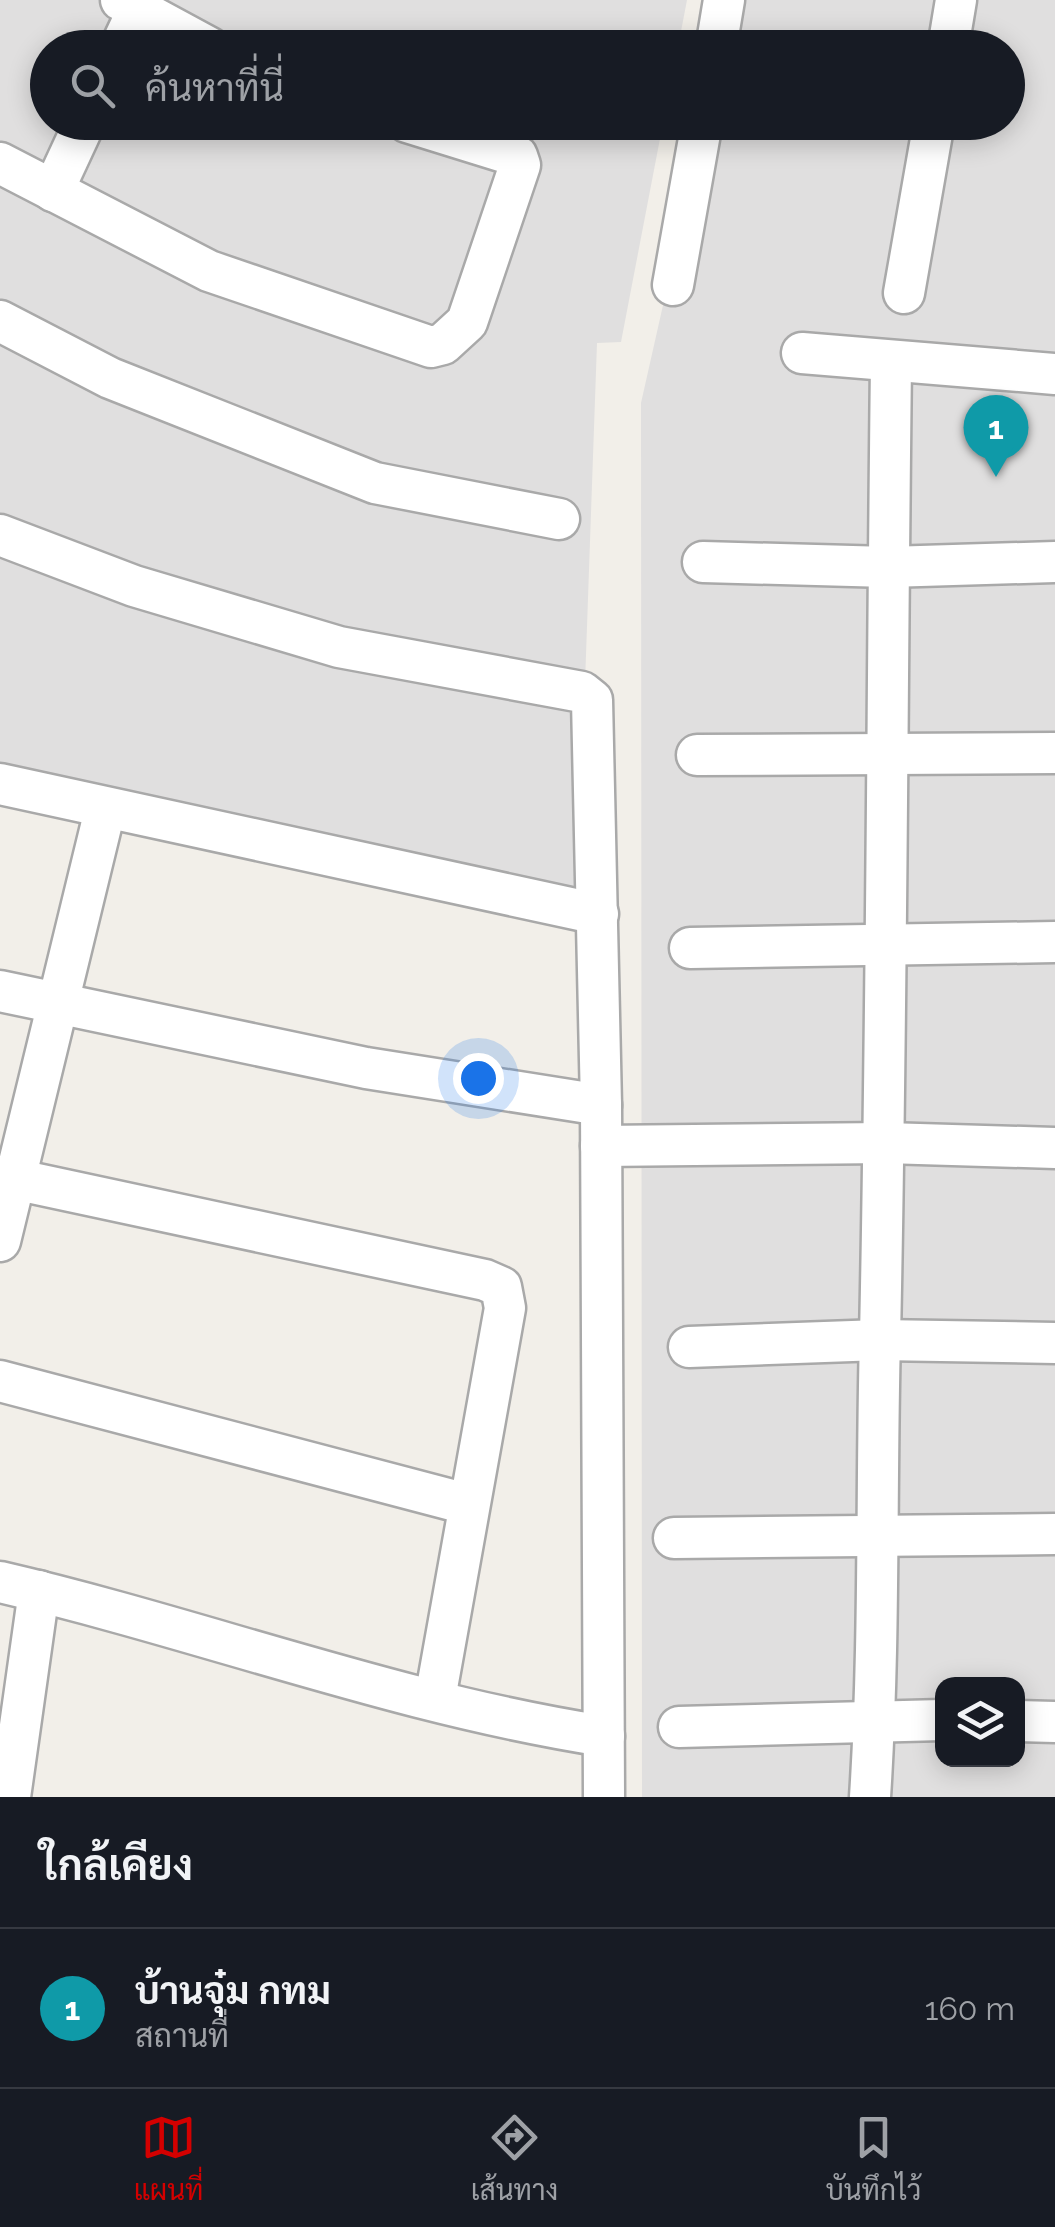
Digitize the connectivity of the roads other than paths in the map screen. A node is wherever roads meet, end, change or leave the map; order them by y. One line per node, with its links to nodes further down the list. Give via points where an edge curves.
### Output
1 (724, 0): 6 (street)
2 (956, 0): 7 (street)
3 (130, 5): 4 (street); 5 (street)
4 (124, 30)
5 (177, 30)
6 (719, 30)
7 (951, 30)
8 (77, 140): 13 (street)
9 (473, 140): 13 (street, via 517,156 520,164 467,322 430,347 209,272)
10 (699, 140): 14 (street)
11 (931, 140): 15 (street)
12 (0, 163): 13 (street)
13 (53, 191)
14 (673, 285)
15 (904, 293)
16 (0, 321): 20 (street, via 110,378 376,483)
17 (802, 353): 18 (street)
18 (890, 362): 19 (street); 24 (street)
19 (1055, 374)
20 (559, 520)
21 (0, 535): 30 (street, via 134,586 339,647 582,692 596,711)
22 (702, 562): 24 (street)
23 (1055, 562): 24 (street)
24 (888, 567): 27 (street)
25 (1055, 753): 27 (street)
26 (696, 755): 27 (street)
27 (886, 757): 32 (street)
28 (0, 784): 29 (street)
29 (105, 810): 30 (street); 35 (street)
30 (598, 914): 36 (street)
31 (1055, 942): 32 (street)
32 (888, 944): 33 (street); 37 (street)
33 (690, 948)
34 (0, 992): 35 (street)
35 (57, 1004): 36 (street, via 366,1068); 40 (street)
36 (601, 1105): 38 (street)
37 (886, 1143): 38 (street); 39 (street); 42 (street)
38 (602, 1146): 57 (street)
39 (1055, 1148)
40 (8, 1178): 41 (street); 46 (street, via 501,1287 505,1308)
41 (0, 1240)
42 (880, 1340): 43 (street); 44 (street); 47 (street)
43 (1055, 1343)
44 (689, 1347)
45 (0, 1381): 46 (street)
46 (467, 1504): 51 (street)
47 (880, 1534): 48 (street); 49 (street); 52 (street)
48 (1055, 1534)
49 (674, 1538)
50 (19, 1587): 51 (street, via 243,1652); 58 (street)
51 (435, 1698): 57 (street)
52 (875, 1720): 53 (street); 56 (street); 60 (street)
53 (935, 1720)
54 (1025, 1721): 55 (street)
55 (1055, 1722)
56 (679, 1727)
57 (604, 1736): 59 (street)
58 (7, 1790)
59 (604, 1797)
60 (870, 1797)

